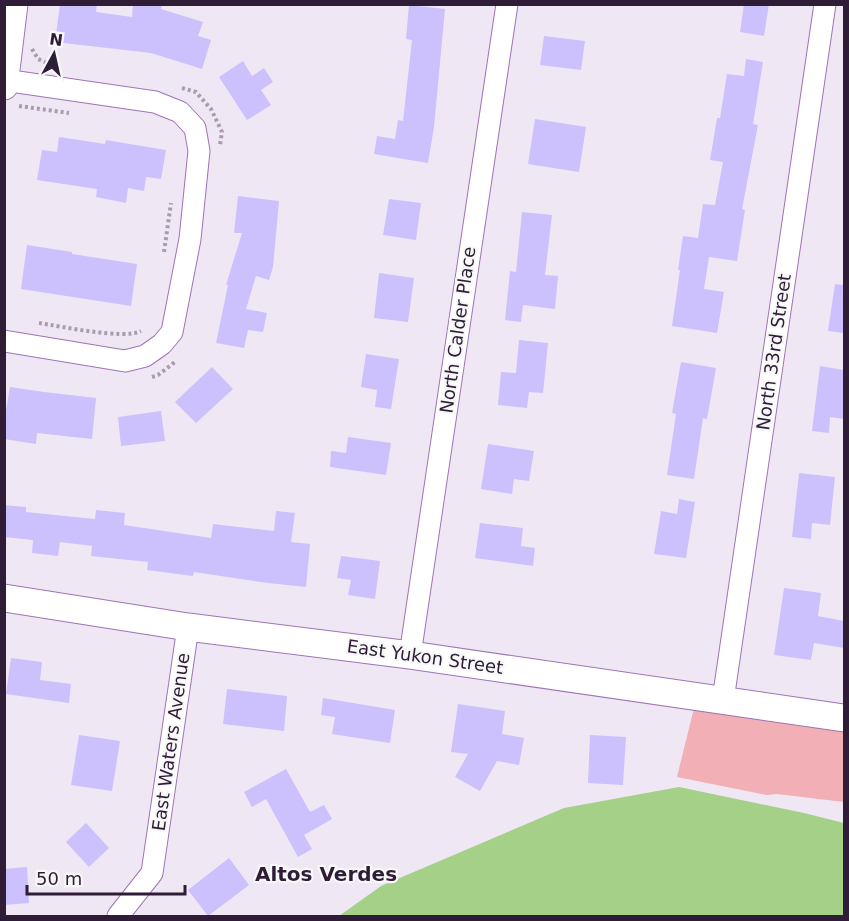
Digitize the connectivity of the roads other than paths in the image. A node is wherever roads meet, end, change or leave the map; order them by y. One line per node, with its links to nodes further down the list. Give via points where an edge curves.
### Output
1 (14, 4): 4 (street)
2 (507, 4): 9 (street, North Calder Place)
3 (825, 4): 10 (street, North 33rd Street)
4 (5, 80): 5 (street); 6 (street, via 154,102 180,112 195,128 199,151 190,239 172,332 162,344 145,356 125,360)
5 (12, 96)
6 (4, 341)
7 (4, 597): 8 (street, East Yukon Street)
8 (188, 627): 9 (street, East Yukon Street); 12 (street, East Waters Avenue, via 152,873)
9 (410, 655): 10 (street, East Yukon Street)
10 (723, 700): 11 (street, East Yukon Street)
11 (844, 718)
12 (118, 916)

